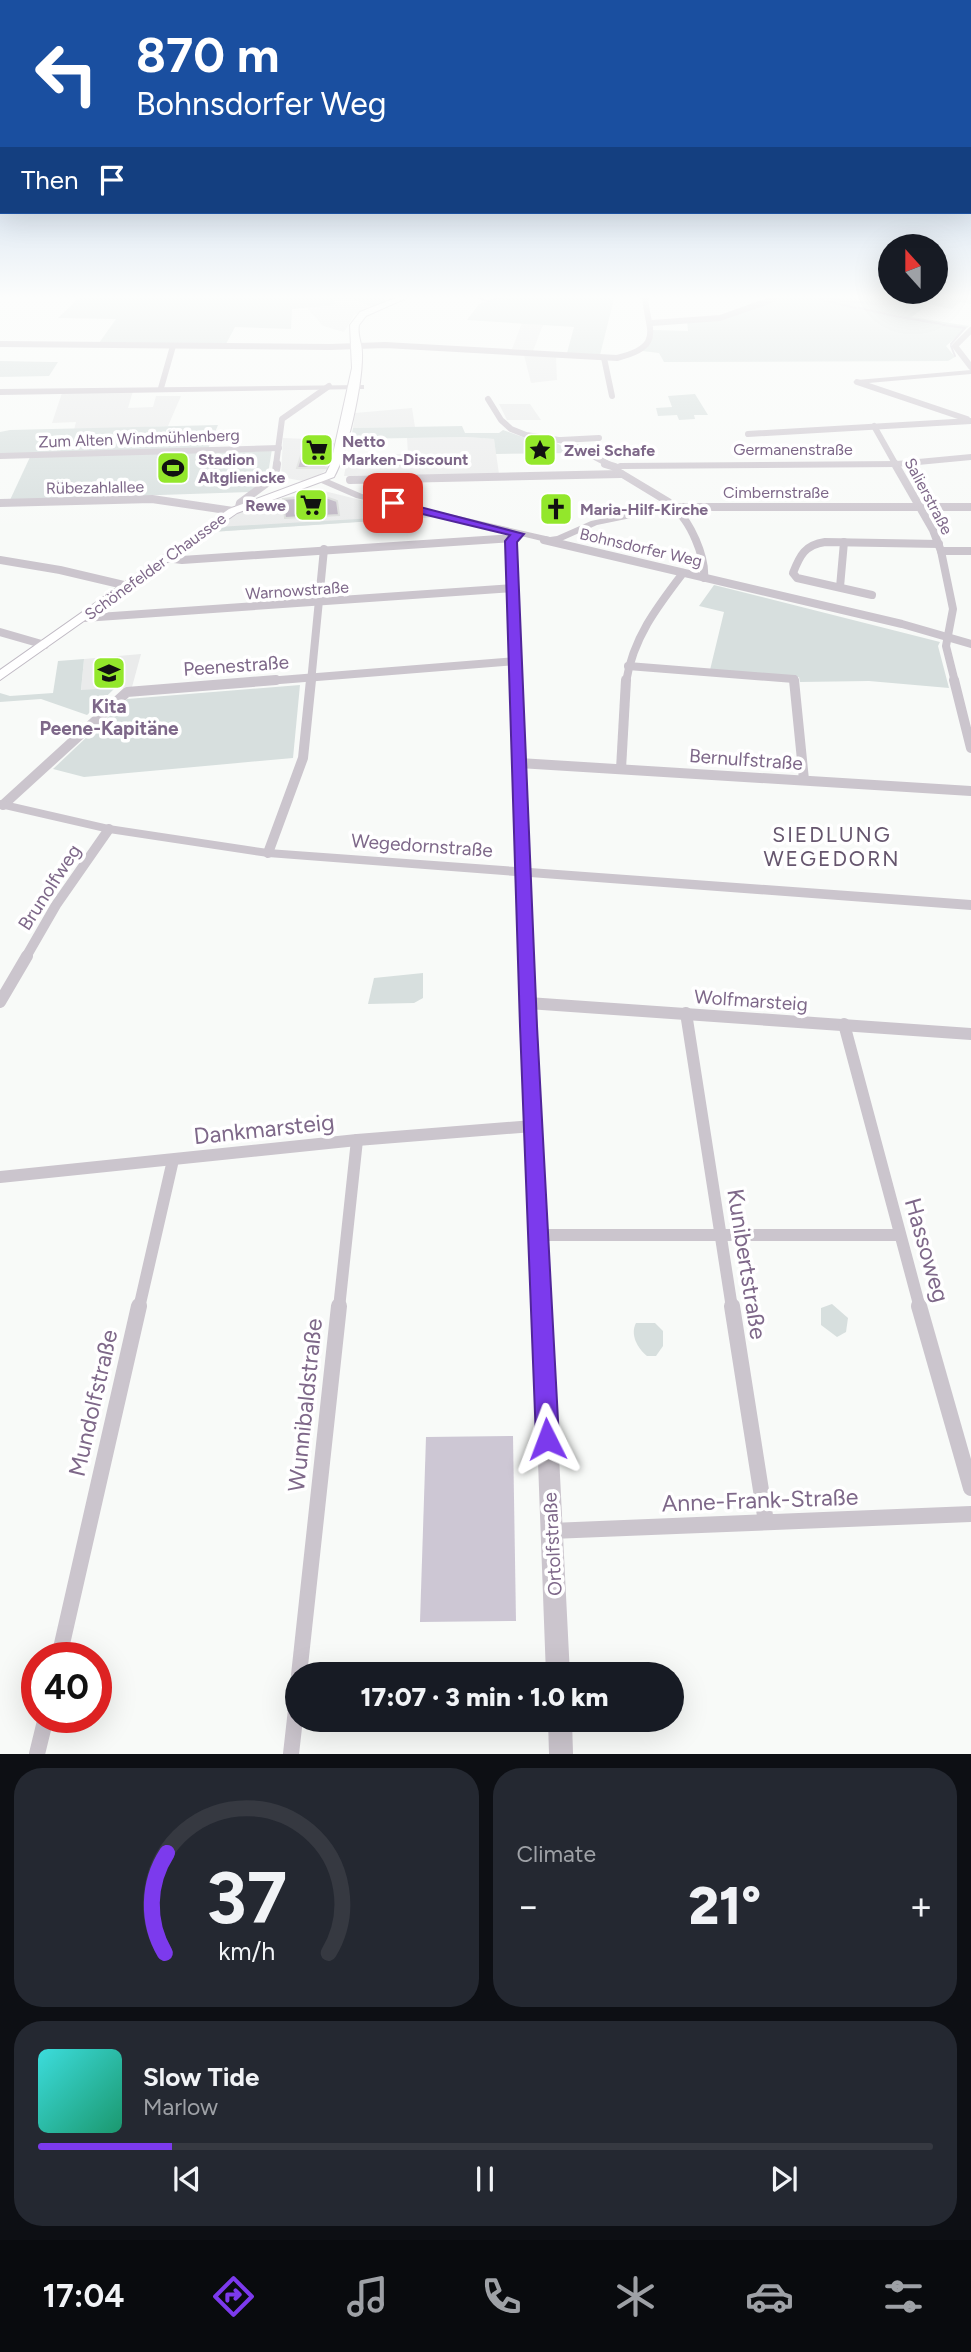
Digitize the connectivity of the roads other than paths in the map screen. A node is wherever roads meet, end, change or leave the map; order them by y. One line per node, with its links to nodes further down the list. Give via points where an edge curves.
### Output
1 (164, 377): 8 (street)
2 (357, 377): 7 (main road)
3 (608, 377): 10 (street)
4 (902, 377): 5 (street)
5 (857, 382): 12 (street)
6 (329, 386): 7 (street); 8 (street); 18 (street, via 282,419)
7 (356, 386): 24 (main road, via 334,469)
8 (161, 388): 9 (street)
9 (0, 392)
10 (612, 396)
11 (488, 399): 17 (street, via 497,419 507,427 529,436)
12 (953, 418): 13 (street); 14 (street)
13 (971, 421)
14 (874, 426): 15 (street); 21 (street, Salierstraße)
15 (748, 435)
16 (599, 438): 17 (street)
17 (561, 440): 22 (street)
18 (279, 448): 19 (street, Zum Alten Windmühlenberg); 26 (street, via 275,477)
19 (0, 456)
20 (971, 457): 21 (street, Germanenstraße)
21 (897, 464): 22 (street, Germanenstraße); 29 (street, Salierstraße)
22 (614, 469): 23 (street); 23 (street); 28 (street)
23 (605, 474): 25 (street)
24 (322, 480): 26 (main road, Schönefelder Chaussee); 32 (street, Bohnsdorfer Weg, via 359,496)
25 (350, 480)
26 (260, 495): 31 (main road, Schönefelder Chaussee)
27 (0, 503): 31 (street, Rübezahlallee, via 152,499)
28 (672, 507): 29 (street, Cimbernstraße); 33 (street, Cimbernstraße, via 594,523 559,539); 41 (street, via 684,515 705,566)
29 (919, 507): 30 (street, Cimbernstraße); 35 (street, Salierstraße)
30 (971, 507)
31 (236, 509): 38 (main road, Schönefelder Chaussee)
32 (515, 536): 33 (street, Bohnsdorfer Weg); 36 (street); 45 (street, Ortolfstraße)
33 (544, 540): 40 (street, Bohnsdorfer Weg)
34 (844, 542): 35 (street); 42 (street, via 803,548 793,573); 44 (street)
35 (940, 547): 37 (street); 51 (street, Salierstraße, via 953,609)
36 (324, 549): 38 (street); 48 (street)
37 (971, 551)
38 (166, 558): 43 (main road, Schönefelder Chaussee)
39 (0, 560): 43 (street)
40 (683, 573): 41 (street, Bohnsdorfer Weg); 55 (street, via 644,626)
41 (704, 579): 47 (street, Bohnsdorfer Weg)
42 (804, 579): 44 (street); 47 (street)
43 (128, 586): 49 (main road, Schönefelder Chaussee)
44 (840, 587): 46 (street)
45 (513, 588): 48 (street, Warnowstraße); 54 (street, Ortolfstraße)
46 (873, 595)
47 (791, 598): 51 (street, Bohnsdorfer Weg)
48 (317, 603): 49 (street, Warnowstraße); 57 (street)
49 (84, 618): 53 (main road, Schönefelder Chaussee)
50 (0, 632): 53 (street)
51 (949, 637): 52 (street, Bohnsdorfer Weg); 58 (street, Salierstraße, via 946,646)
52 (971, 644)
53 (45, 645): 56 (main road, Schönefelder Chaussee)
54 (515, 661): 57 (street, Peenestraße); 59 (street, Ortolfstraße)
55 (628, 666): 60 (street); 61 (street, via 794,679)
56 (0, 676)
57 (310, 677): 63 (street, Peenestraße, via 127,692); 65 (street, via 303,758)
58 (971, 748)
59 (519, 762): 60 (street, Bernulfstraße); 66 (street, Ortolfstraße)
60 (621, 769): 61 (street, Bernulfstraße)
61 (804, 780): 62 (street, Bernulfstraße)
62 (971, 791)
63 (1, 804): 64 (street, Wegedornstraße)
64 (109, 829): 65 (street, Wegedornstraße); 68 (street, Brunolfweg, via 59,899)
65 (268, 853): 66 (street, Wegedornstraße)
66 (523, 871): 67 (street, Wegedornstraße); 69 (street, Ortolfstraße)
67 (971, 905)
68 (0, 1002)
69 (528, 1003): 70 (street, Wolfmarsteig); 73 (street, Ortolfstraße)
70 (687, 1013): 71 (street, Wolfmarsteig); 78 (street, Kunibertstraße)
71 (844, 1024): 72 (street, Wolfmarsteig); 79 (street, Hassoweg)
72 (971, 1034)
73 (533, 1126): 74 (street, Dankmarsteig); 77 (street, Ortolfstraße)
74 (357, 1140): 75 (street, Dankmarsteig); 85 (street, Wunnibaldstraße)
75 (173, 1160): 76 (street, Dankmarsteig); 84 (street, Mundolfstraße)
76 (0, 1177)
77 (538, 1235): 78 (street); 83 (street, Ortolfstraße)
78 (719, 1235): 79 (street); 82 (street, Kunibertstraße)
79 (899, 1235): 80 (street, Hassoweg)
80 (971, 1488)
81 (971, 1514): 82 (street, Anne-Frank-Straße)
82 (766, 1522): 83 (street, Anne-Frank-Straße)
83 (551, 1531): 86 (street, Ortolfstraße)
84 (62, 1642)
85 (300, 1662)
86 (557, 1662)
87 (293, 1732): 91 (street)
88 (560, 1732): 92 (street)
89 (42, 1733): 90 (street)
90 (37, 1754)
91 (291, 1754)
92 (561, 1754)

